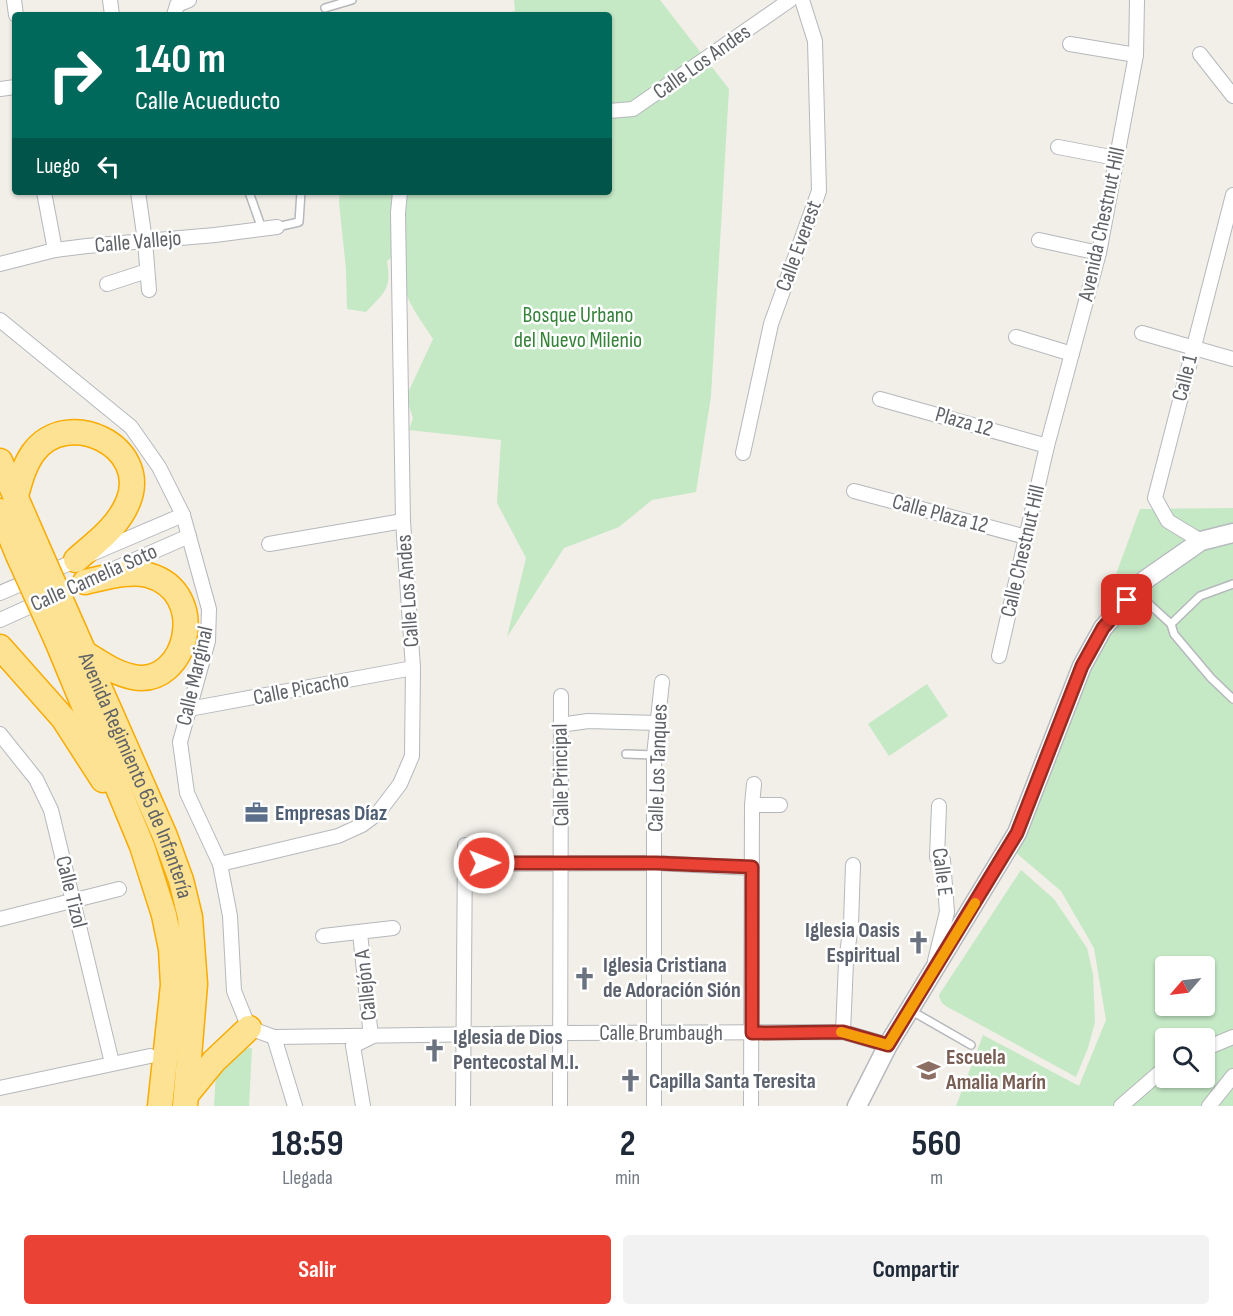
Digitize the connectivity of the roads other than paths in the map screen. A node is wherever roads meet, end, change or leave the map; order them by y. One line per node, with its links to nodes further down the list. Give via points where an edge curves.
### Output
1 (189, 0): 7 (street, via 177,5)
2 (352, 0): 6 (lane)
3 (790, 0): 12 (street, Calle Los Andes, via 633,109)
4 (802, 0): 39 (street, Calle Everest, via 815,41 819,191 771,324)
5 (1137, 0): 10 (street, Avenida Chestnut Hill)
6 (325, 8)
7 (175, 12)
8 (1070, 44): 10 (street)
9 (1200, 54): 11 (street)
10 (1136, 55): 14 (street, Avenida Chestnut Hill)
11 (1233, 96)
12 (612, 111)
13 (1058, 147): 14 (street)
14 (1116, 158): 26 (street, Avenida Chestnut Hill)
15 (45, 195): 25 (street)
16 (138, 195): 24 (street)
17 (250, 195): 22 (lane)
18 (301, 195): 21 (lane, via 299,222)
19 (400, 195): 44 (street, Calle Los Andes)
20 (1233, 195): 34 (street, Calle 1)
21 (277, 227): 22 (street, Calle Vallejo)
22 (262, 229): 24 (street, Calle Vallejo)
23 (1039, 240): 26 (street)
24 (145, 241): 25 (street, Calle Vallejo); 28 (street)
25 (55, 250): 27 (street, Calle Vallejo)
26 (1099, 253): 35 (street, Avenida Chestnut Hill)
27 (0, 264)
28 (147, 271): 29 (street); 30 (street)
29 (107, 284)
30 (148, 290)
31 (0, 320): 43 (street, Calle Marginal, via 131,427 159,466)
32 (1142, 333): 34 (street)
33 (1016, 337): 35 (street)
34 (1192, 349): 36 (street); 48 (street, Calle 1, via 1155,498 1168,521)
35 (1072, 354): 38 (street, Avenida Chestnut Hill)
36 (1233, 359)
37 (880, 399): 38 (street, Plaza 12)
38 (1047, 446): 47 (street, Calle Chestnut Hill)
39 (742, 453)
40 (0, 461): 42 (highway, Avenida Regimiento 65 de Infantería)
41 (854, 491): 47 (street, Calle Plaza 12)
42 (8, 503): 50 (highway, via 34,452 52,438 87,433 119,450 130,474 128,503 116,523); 57 (highway, Avenida Regimiento 65 de Infantería, bridge)
43 (183, 515): 46 (street, Calle Marginal); 50 (street, Calle Camelia Soto)
44 (403, 521): 49 (street); 60 (street, Calle Los Andes)
45 (1233, 533): 48 (street)
46 (189, 536): 51 (street, Calle Camelia Soto); 64 (street, Calle Marginal, via 209,609 208,641)
47 (1026, 537): 59 (street, Calle Chestnut Hill)
48 (1201, 541): 53 (street)
49 (269, 544)
50 (76, 560): 54 (street, Calle Camelia Soto)
51 (85, 582): 55 (street, Calle Camelia Soto); 57 (highway, via 136,574 165,582 182,604 187,632 173,660 148,676 135,677 104,666)
52 (1233, 584): 56 (lane, via 1200,596)
53 (1135, 591): 56 (lane); 88 (street, via 1103,628 1082,666 1017,833)
54 (0, 593)
55 (0, 620)
56 (1171, 624): 63 (lane, via 1174,634)
57 (72, 642): 75 (highway, Avenida Regimiento 65 de Infantería); 107 (highway, Avenida Regimiento 65 de Infantería, via 165,836 181,880 190,917 195,984)
58 (0, 647): 75 (highway, via 63,718)
59 (999, 656)
60 (412, 668): 64 (street, Calle Picacho); 78 (street, Calle Los Andes, via 412,756 400,784 378,813 338,836)
61 (662, 682): 65 (street, Calle Los Tanques)
62 (561, 696): 66 (street, Calle Principal)
63 (1233, 699)
64 (189, 709): 78 (street, Calle Marginal, via 180,742 187,793)
65 (657, 723): 66 (street, via 588,721); 69 (street, Calle Los Tanques)
66 (560, 725): 76 (street, Calle Principal)
67 (0, 734): 83 (street, Calle Tizol, via 36,779 51,810)
68 (626, 754): 69 (lane)
69 (654, 755): 77 (street, Calle Los Tanques)
70 (754, 784): 71 (street)
71 (752, 804): 72 (street); 81 (street)
72 (780, 805)
73 (939, 806): 88 (street, Calle E, via 937,857 943,860 947,912)
74 (465, 845): 79 (street)
75 (142, 846): 108 (highway, Avenida Regimiento 65 de Infantería, via 157,888 171,949 173,985)
76 (562, 862): 77 (street); 79 (street); 92 (street, Calle Principal)
77 (656, 863): 81 (street); 93 (street, Calle Los Tanques)
78 (220, 864): 90 (street, Calle Marginal, via 230,916 234,991)
79 (465, 864): 95 (street)
80 (853, 865): 91 (street)
81 (752, 867): 94 (street)
82 (119, 889): 83 (street)
83 (73, 901): 84 (street); 103 (street, Calle Tizol)
84 (0, 919)
85 (393, 928): 86 (street, Callejón A)
86 (360, 933): 87 (street, Callejón A); 97 (street, Callejón A)
87 (323, 936)
88 (933, 972): 89 (street)
89 (910, 1010): 100 (street); 101 (lane)
90 (249, 1028): 96 (street, Calle Brumbaugh); 107 (highway, via 214,1061)
91 (843, 1032): 94 (street, Calle Brumbaugh); 100 (street, Calle Brumbaugh)
92 (561, 1033): 93 (street, Calle Brumbaugh); 95 (street, Calle Brumbaugh); 112 (street, Calle Principal)
93 (653, 1033): 94 (street, Calle Brumbaugh); 113 (street, Calle Los Tanques)
94 (752, 1033): 114 (street)
95 (463, 1034): 97 (street, Calle Brumbaugh); 111 (street)
96 (274, 1037): 97 (street, Calle Brumbaugh); 109 (street)
97 (371, 1037): 110 (street, via 353,1046)
98 (1233, 1037): 99 (street)
99 (1215, 1044)
100 (888, 1045): 115 (street)
101 (971, 1045)
102 (150, 1056): 103 (street)
103 (112, 1063): 106 (street)
104 (1233, 1076): 117 (street)
105 (1155, 1077): 116 (street)
106 (0, 1088)
107 (186, 1100)
108 (160, 1106)
109 (295, 1106)
110 (363, 1106)
111 (463, 1106)
112 (560, 1106)
113 (654, 1106)
114 (751, 1106)
115 (857, 1106)
116 (1121, 1106)
117 (1209, 1106)

